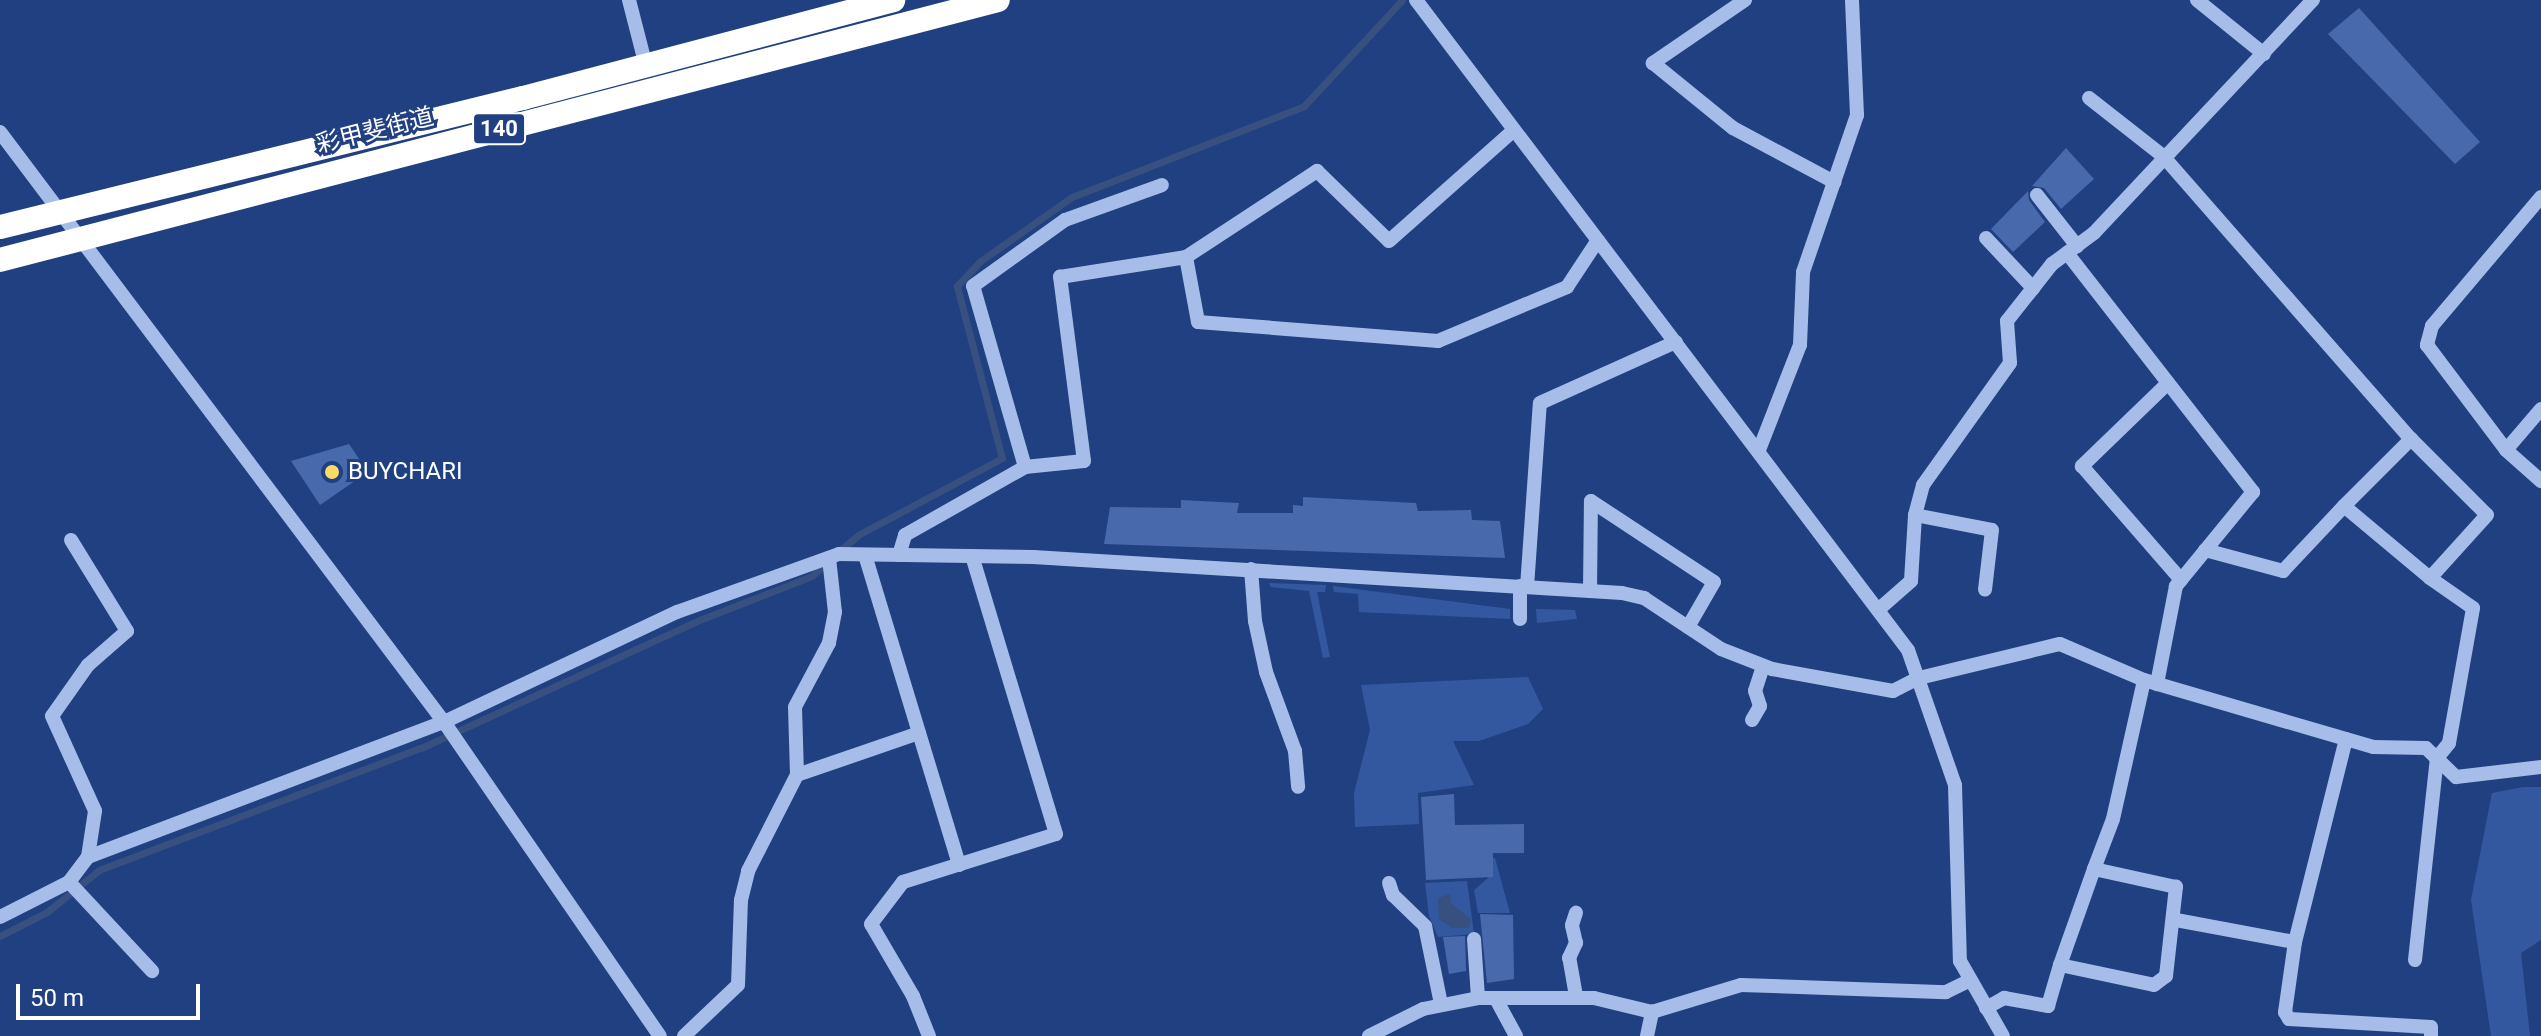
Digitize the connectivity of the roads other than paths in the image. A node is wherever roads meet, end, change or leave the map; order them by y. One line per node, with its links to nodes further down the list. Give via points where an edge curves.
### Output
1 (629, 0): 10 (street)
2 (893, 0): 10 (highway, 彩甲斐街道 / 140)
3 (998, 0): 21 (highway, 彩甲斐街道 / 140)
4 (1416, 0): 12 (street)
5 (1745, 0): 15 (street, via 1653,63 1733,128)
6 (1852, 0): 15 (street, via 1857,115)
7 (2197, 0): 9 (street)
8 (2313, 0): 9 (street)
9 (2264, 54): 14 (street)
10 (646, 66): 19 (highway, 彩甲斐街道 / 140)
11 (2089, 98): 14 (street)
12 (1513, 131): 23 (street); 25 (street, via 1389,241 1317,171)
13 (0, 132): 19 (street)
14 (2163, 156): 24 (street); 31 (street)
15 (1834, 182): 32 (street, via 1803,272 1800,345)
16 (1162, 185): 34 (street, via 1065,220 973,286)
17 (2037, 195): 24 (street)
18 (2541, 197): 33 (street, via 2432,326 2427,345)
19 (61, 211): 20 (highway, 彩甲斐街道 / 140); 21 (street)
20 (0, 227)
21 (81, 236): 26 (highway, 彩甲斐街道 / 140); 57 (street)
22 (1986, 238): 27 (street)
23 (1598, 240): 25 (street, via 1567,287 1438,341 1198,322); 28 (street)
24 (2072, 249): 27 (street); 29 (street)
25 (1186, 257): 34 (street, via 1060,277 1084,461)
26 (0, 260)
27 (2033, 288): 37 (street, via 2007,321 2010,363 1923,485)
28 (1676, 342): 32 (street); 47 (street, via 1540,403)
29 (2168, 383): 39 (street, via 2253,492); 46 (street, via 2082,466)
30 (2541, 409): 33 (street)
31 (2411, 439): 36 (street); 45 (street, via 2487,515)
32 (1759, 450): 50 (street)
33 (2506, 450): 35 (street)
34 (1025, 467): 41 (street, via 905,535)
35 (2541, 481)
36 (2344, 506): 39 (street, via 2283,571); 45 (street)
37 (1915, 515): 48 (street, via 1992,530); 50 (street, via 1911,581)
38 (71, 540): 64 (street, via 127,631 88,665 52,716 95,811)
39 (2205, 550): 46 (street)
40 (865, 555): 41 (street); 42 (street); 58 (street)
41 (899, 555): 43 (street)
42 (834, 556): 57 (street, via 677,612); 62 (street, via 835,612 829,643 795,707)
43 (972, 556): 44 (street); 65 (street, via 1056,834)
44 (1251, 569): 47 (street); 63 (street, via 1255,621 1266,672 1295,751)
45 (2430, 578): 60 (street, via 2473,608 2449,743)
46 (2181, 580): 55 (street)
47 (1524, 587): 49 (street); 51 (street)
48 (1985, 590)
49 (1590, 591): 52 (street, via 1644,598); 52 (street, via 1591,501 1714,582)
50 (1878, 610): 54 (street, via 1908,650)
51 (1520, 619)
52 (1688, 627): 53 (street, via 1721,649)
53 (1763, 666): 54 (street, via 1893,691); 56 (street, via 1755,691 1760,706)
54 (1919, 678): 55 (street, via 2060,644); 77 (street, via 1955,785 1960,961)
55 (2150, 682): 59 (street); 66 (street)
56 (1752, 720)
57 (444, 722): 64 (street); 85 (street)
58 (919, 733): 62 (street); 65 (street)
59 (2346, 739): 60 (street, via 2373,747 2426,748); 73 (street)
60 (2437, 758): 61 (street, via 2456,777); 74 (street)
61 (2541, 767)
62 (797, 775): 86 (street, via 748,871 741,900 738,985)
63 (1298, 787)
64 (88, 857): 67 (street)
65 (959, 865): 87 (street, via 903,882 871,924 913,996)
66 (2094, 869): 71 (street, via 2176,887); 75 (street)
67 (69, 882): 70 (street); 76 (street)
68 (1389, 883): 81 (street, via 1393,895 1425,926)
69 (1576, 913): 78 (street, via 1576,943 1569,958)
70 (0, 917)
71 (2176, 920): 73 (street); 75 (street, via 2166,976 2154,985)
72 (1474, 939): 79 (street)
73 (2295, 942): 84 (street, via 2285,1012 2289,1019)
74 (2415, 960)
75 (2060, 965): 82 (street, via 2048,1006 2004,998)
76 (152, 971)
77 (1969, 981): 82 (street); 83 (street, via 1946,992 1741,985)
78 (1576, 996): 80 (street); 83 (street)
79 (1478, 998): 80 (street); 81 (street)
80 (1496, 999): 89 (street)
81 (1441, 1004): 88 (street)
82 (1986, 1008): 91 (street)
83 (1652, 1012): 90 (street)
84 (2319, 1020): 92 (street); 93 (street, via 2431,1027)
85 (660, 1036)
86 (684, 1036)
87 (929, 1036)
88 (1369, 1036)
89 (1516, 1036)
90 (1647, 1036)
91 (2003, 1036)
92 (2321, 1036)
93 (2431, 1036)

